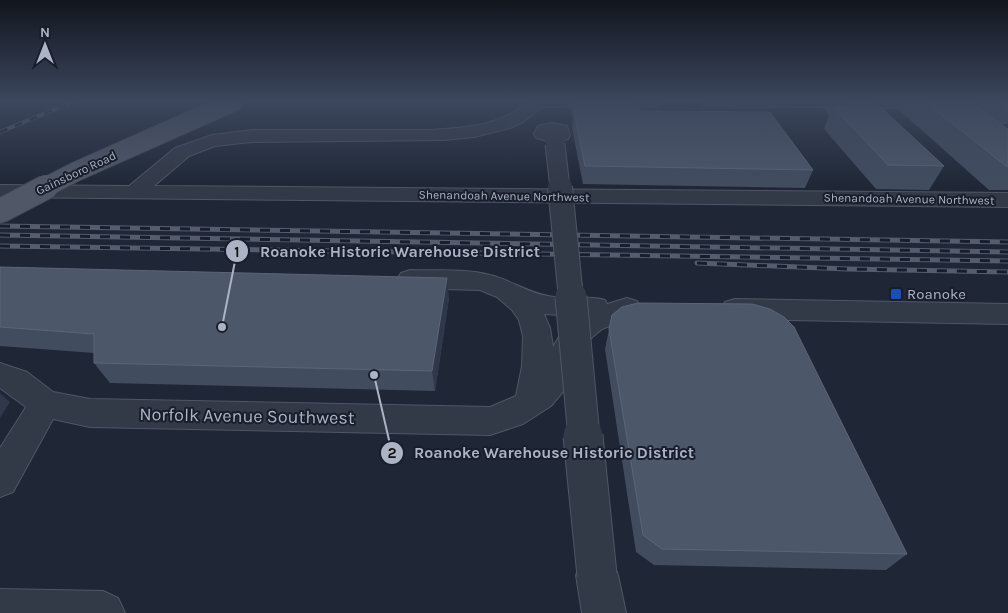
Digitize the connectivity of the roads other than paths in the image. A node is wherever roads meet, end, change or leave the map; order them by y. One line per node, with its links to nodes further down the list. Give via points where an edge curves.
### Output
1 (171, 130): 7 (main road, Gainsboro Road, bridge, via 75,172)
2 (481, 130): 5 (street, via 430,136 252,136 212,140 182,152)
3 (553, 130): 16 (street, bridge)
4 (0, 190): 5 (street, Shenandoah Avenue Northwest)
5 (134, 192): 6 (street, Shenandoah Avenue Northwest)
6 (1008, 200)
7 (0, 211)
8 (390, 279): 9 (street, via 480,281 504,289)
9 (512, 296): 14 (street, via 529,313 536,328 537,378); 14 (street, Norfolk Avenue Southwest, via 549,306 640,308 597,318 573,337 550,388)
10 (710, 309): 11 (street)
11 (1008, 314)
12 (0, 375): 13 (street, Norfolk Avenue Southwest, via 16,382)
13 (45, 404): 14 (street, Norfolk Avenue Southwest, via 90,413 490,421 508,418); 15 (street)
14 (530, 404)
15 (0, 480)
16 (601, 594)
17 (0, 611): 18 (street)
18 (103, 613)

